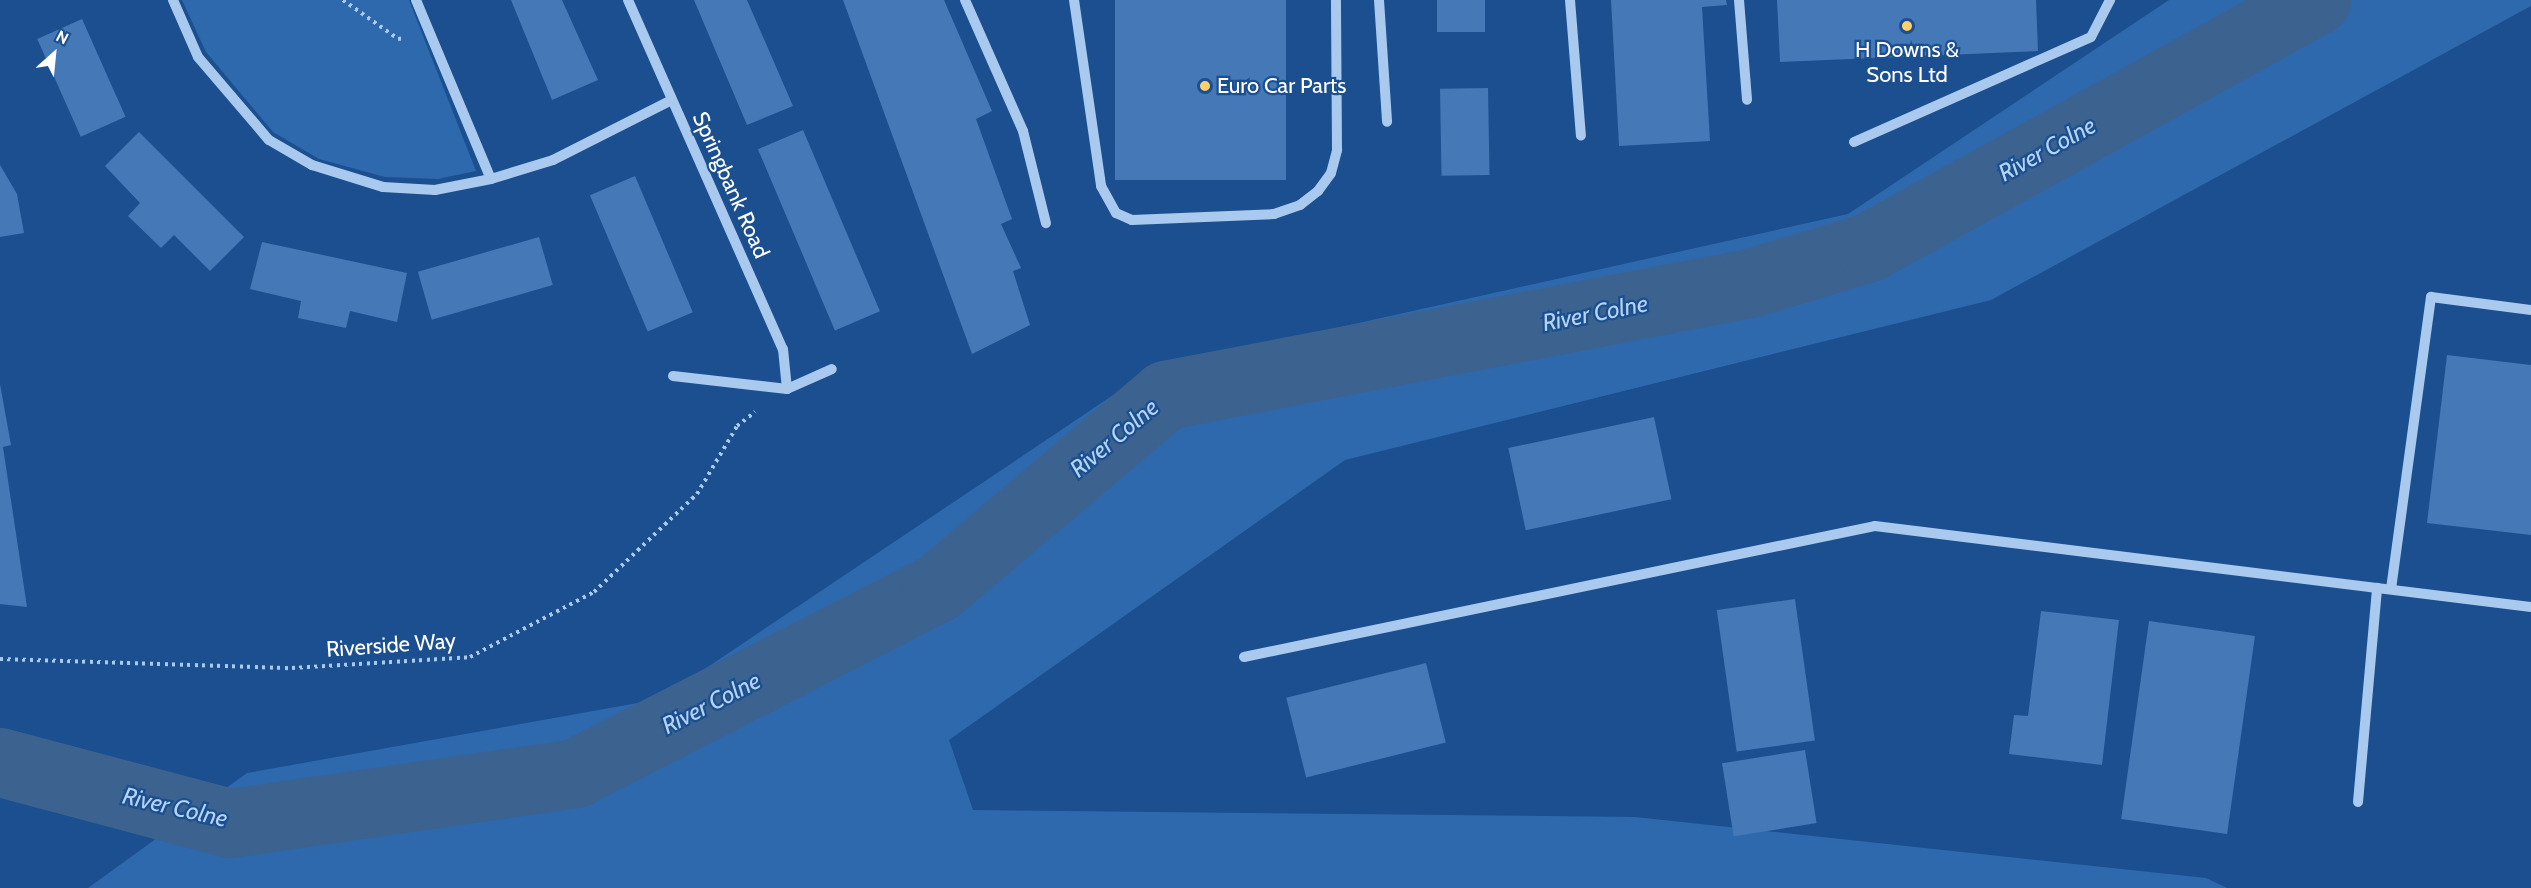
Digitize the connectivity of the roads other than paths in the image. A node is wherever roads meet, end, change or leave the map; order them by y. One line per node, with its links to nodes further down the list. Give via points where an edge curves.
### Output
1 (173, 0): 16 (street, via 198,57 231,98 269,140 312,165 383,187 435,190)
2 (416, 0): 16 (street)
3 (628, 0): 11 (street, Springbank Road)
4 (965, 0): 17 (street, via 1023,130)
5 (1074, 0): 6 (street, via 1101,186 1116,213 1132,220 1274,214 1300,205 1318,191 1331,173 1337,150)
6 (1336, 0)
7 (1379, 0): 13 (street)
8 (1570, 0): 14 (street)
9 (1739, 0): 12 (street)
10 (2110, 0): 15 (street, via 2091,37)
11 (672, 100): 16 (street, via 553,160); 21 (street, Springbank Road, via 783,349)
12 (1747, 100)
13 (1387, 122)
14 (1581, 136)
15 (1854, 142)
16 (491, 179)
17 (1046, 224)
18 (2531, 310): 23 (street, via 2431,297)
19 (832, 369): 21 (street)
20 (673, 376): 21 (street)
21 (787, 389)
22 (2377, 588): 23 (street); 25 (street, via 1875,526); 26 (street)
23 (2391, 590): 24 (street)
24 (2531, 607)
25 (1244, 657)
26 (2358, 802)

